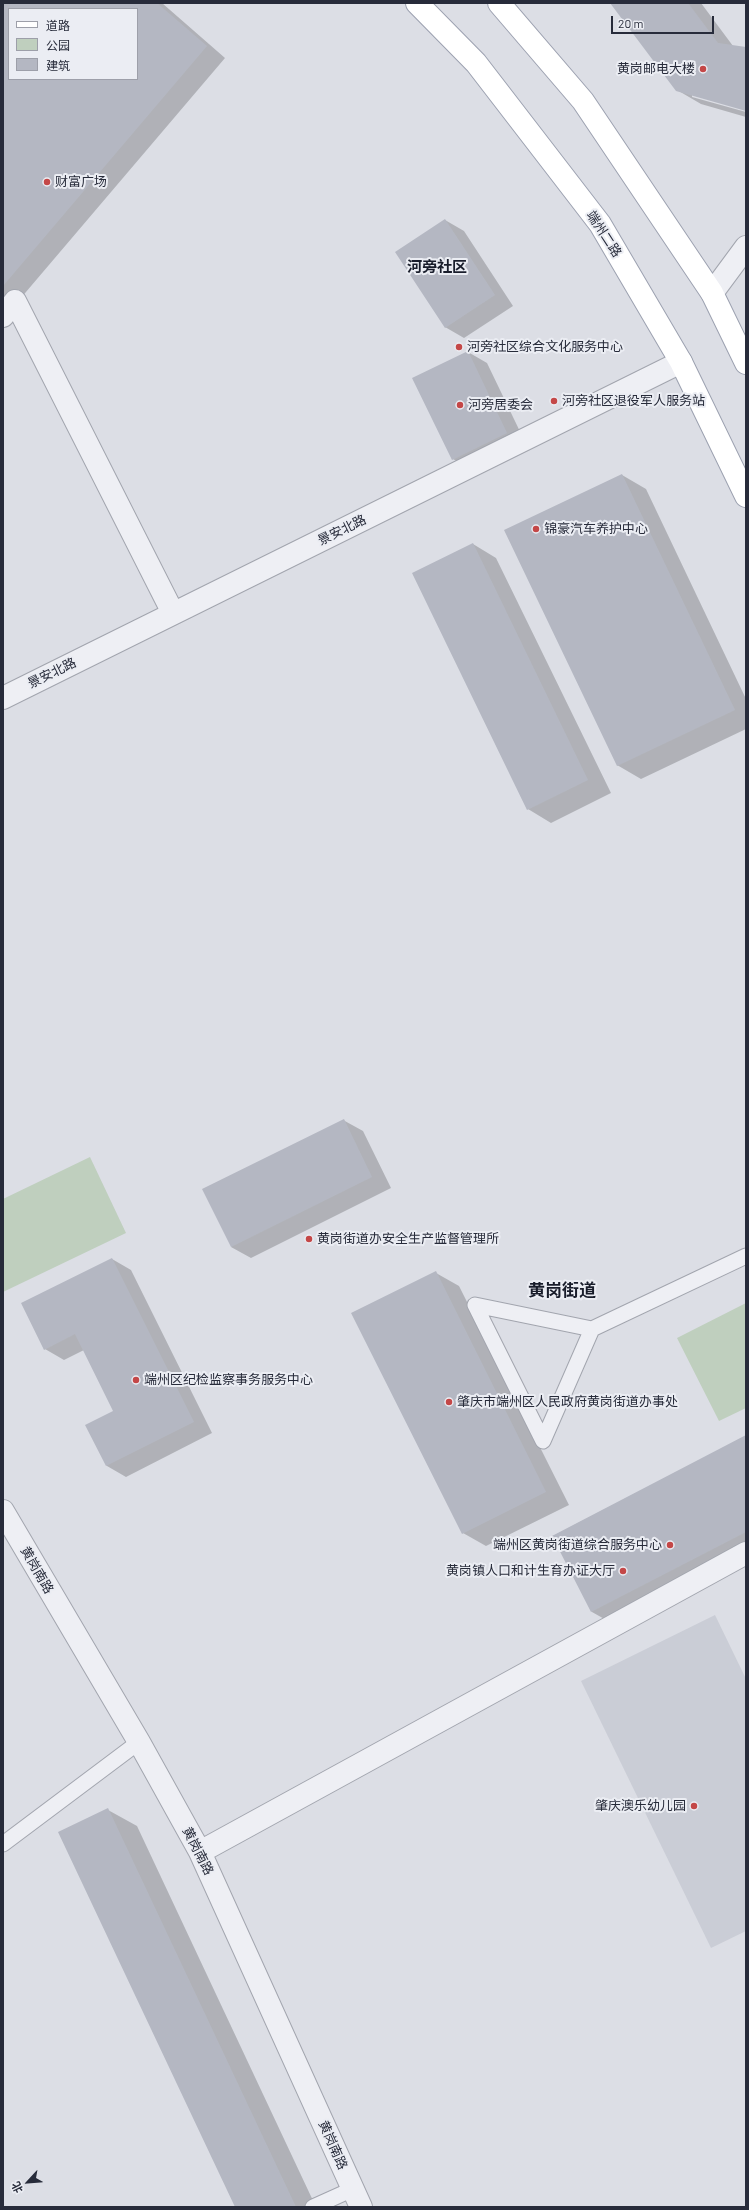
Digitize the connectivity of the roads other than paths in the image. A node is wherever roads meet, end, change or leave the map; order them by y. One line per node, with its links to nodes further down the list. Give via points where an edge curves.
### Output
1 (417, 3): 6 (main road, 端州二路, via 476,63 600,224)
2 (499, 3): 4 (main road, via 583,101)
3 (746, 247): 4 (street)
4 (712, 294): 7 (main road)
5 (3, 316): 9 (street, via 15,300)
6 (682, 362): 8 (main road, 端州二路); 9 (street, 景安北路)
7 (746, 363)
8 (746, 496)
9 (173, 613): 10 (street, 景安北路)
10 (3, 698)
11 (746, 1256): 12 (lane)
12 (592, 1329): 12 (lane, via 475,1304 543,1441 555,1413)
13 (3, 1511): 15 (street, 黄岗南路)
14 (746, 1553): 17 (street)
15 (139, 1742): 16 (lane); 17 (street, 黄岗南路)
16 (3, 1844)
17 (200, 1852): 18 (street, 黄岗南路)
18 (357, 2198): 19 (lane)
19 (312, 2207)

